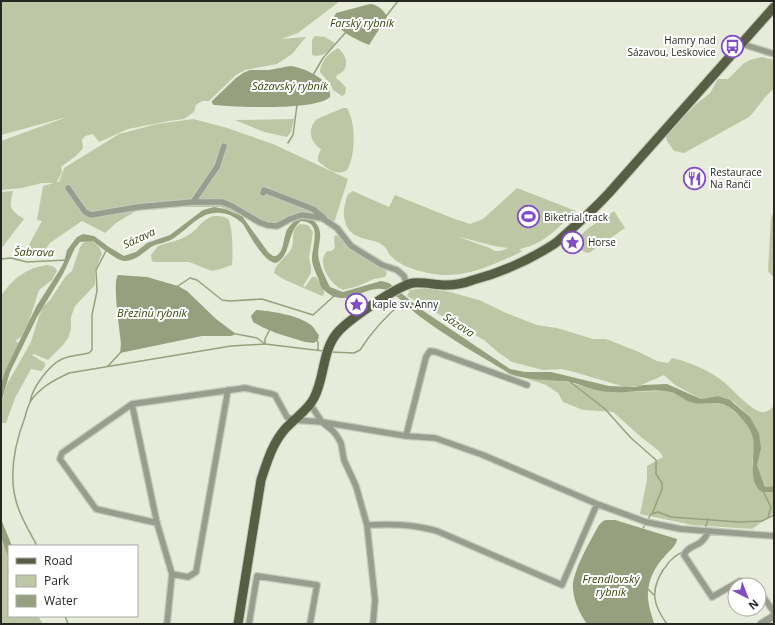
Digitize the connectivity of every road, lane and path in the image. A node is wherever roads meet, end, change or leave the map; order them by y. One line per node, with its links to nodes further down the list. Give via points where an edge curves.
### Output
1 (774, 7): 2 (main road)
2 (742, 44): 3 (street); 9 (main road, via 595,208 552,246 526,260 472,281 447,285)
3 (774, 54)
4 (224, 146): 7 (street, via 218,167)
5 (68, 188): 7 (street, via 85,212 91,215)
6 (262, 193): 8 (street, via 264,190 313,209)
7 (193, 202): 8 (street, via 222,202 268,225 277,226 302,215)
8 (327, 221): 9 (street, via 337,228 351,246 382,265 397,270 404,276)
9 (407, 285): 13 (main road, via 347,323 331,341 320,381)
10 (527, 386): 16 (street, via 430,352 426,357)
11 (228, 390): 12 (street); 14 (street, via 245,388 272,394 287,417); 22 (street, via 196,572 188,576)
12 (132, 404): 18 (street); 18 (street, via 62,453 60,459 96,509)
13 (310, 404): 14 (main road); 15 (street)
14 (294, 420): 15 (street); 28 (main road, via 281,434 271,451 261,480)
15 (322, 422): 16 (street); 19 (street, via 333,431 341,443 344,460 356,486)
16 (406, 436): 17 (street, via 435,438 483,454)
17 (597, 504): 19 (street, via 562,585 437,531 396,524); 20 (street, via 646,522)
18 (157, 523): 22 (street)
19 (367, 525): 31 (street, via 374,600)
20 (708, 532): 21 (street); 23 (street, via 701,543 688,549 684,555 712,597)
21 (774, 536)
22 (172, 574): 27 (street)
23 (727, 588)
24 (767, 602): 25 (street)
25 (774, 612)
26 (774, 616): 32 (street)
27 (167, 624)
28 (238, 624)
29 (249, 624): 30 (street, via 257,576 317,585)
30 (310, 624)
31 (373, 624)
32 (762, 624)

